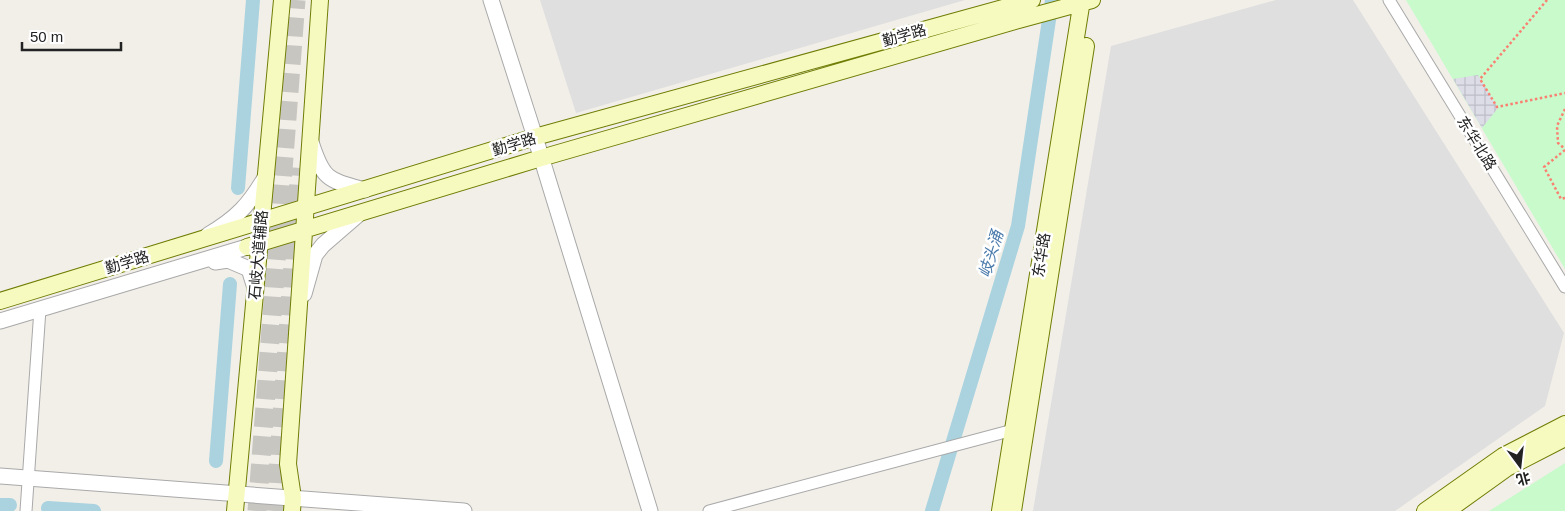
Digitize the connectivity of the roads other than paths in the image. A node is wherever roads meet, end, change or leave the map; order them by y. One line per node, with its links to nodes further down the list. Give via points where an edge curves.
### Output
1 (282, 0): 10 (main road, 石岐大道辅路)
2 (320, 0): 8 (main road)
3 (491, 0): 7 (street)
4 (1389, 0): 19 (street, 东华北路)
5 (1028, 1): 7 (main road, 勤学路)
6 (1087, 1): 9 (main road, 勤学路); 26 (main road, 东华路); 38 (main road, 东华路)
7 (535, 137): 9 (street); 11 (main road, 勤学路)
8 (310, 141): 11 (street, via 318,164 327,176 336,182); 12 (main road)
9 (541, 158): 13 (main road, 勤学路); 35 (street)
10 (266, 176): 14 (main road, 石岐大道辅路); 16 (street, via 240,213)
11 (365, 190): 12 (main road, 勤学路)
12 (305, 208): 14 (main road, 勤学路); 15 (main road)
13 (360, 213): 15 (main road, 勤学路); 23 (street, via 322,245 315,255)
14 (262, 221): 16 (main road, 勤学路); 17 (main road, 石岐大道辅路)
15 (304, 230): 17 (main road, 勤学路); 23 (main road)
16 (200, 239): 21 (main road, 勤学路)
17 (253, 245): 18 (street); 20 (main road, 石岐大道辅路)
18 (169, 270): 20 (street, via 228,260 249,269); 22 (street)
19 (1565, 287)
20 (255, 288): 30 (main road, 石岐大道辅路)
21 (0, 301)
22 (40, 309): 24 (street); 29 (street)
23 (298, 314): 31 (main road, via 288,464)
24 (0, 322)
25 (1565, 424): 39 (main road, via 1503,456)
26 (1013, 430): 36 (street); 37 (main road, 东华路)
27 (1565, 438): 40 (main road, via 1507,468)
28 (0, 476): 29 (street)
29 (28, 478): 30 (street); 32 (street)
30 (236, 494): 31 (street); 33 (main road, 石岐大道辅路)
31 (292, 505): 34 (street)
32 (26, 511)
33 (235, 511)
34 (464, 511)
35 (650, 511)
36 (709, 511)
37 (1000, 511)
38 (1013, 511)
39 (1425, 511)
40 (1446, 511)

